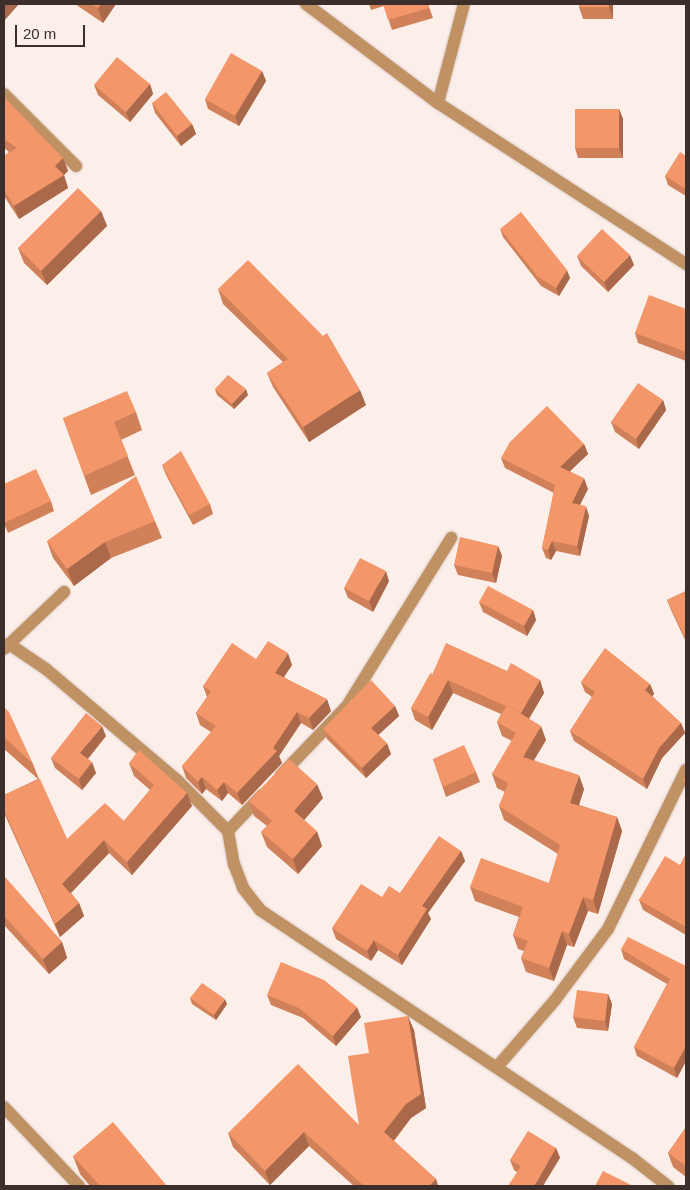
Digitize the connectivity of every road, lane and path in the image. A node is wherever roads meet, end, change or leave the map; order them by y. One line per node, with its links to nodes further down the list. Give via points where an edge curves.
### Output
1 (306, 4): 4 (street)
2 (464, 4): 4 (street)
3 (4, 94): 5 (street)
4 (438, 103): 6 (street)
5 (76, 166)
6 (686, 264)
7 (451, 538): 11 (street, via 346,706)
8 (64, 592): 9 (street)
9 (6, 646): 11 (street, via 46,669 178,781)
10 (686, 770): 12 (street, via 608,929 555,1000)
11 (228, 831): 12 (street, via 242,888 260,910)
12 (497, 1067): 15 (street)
13 (4, 1107): 14 (street)
14 (79, 1186)
15 (668, 1186)

